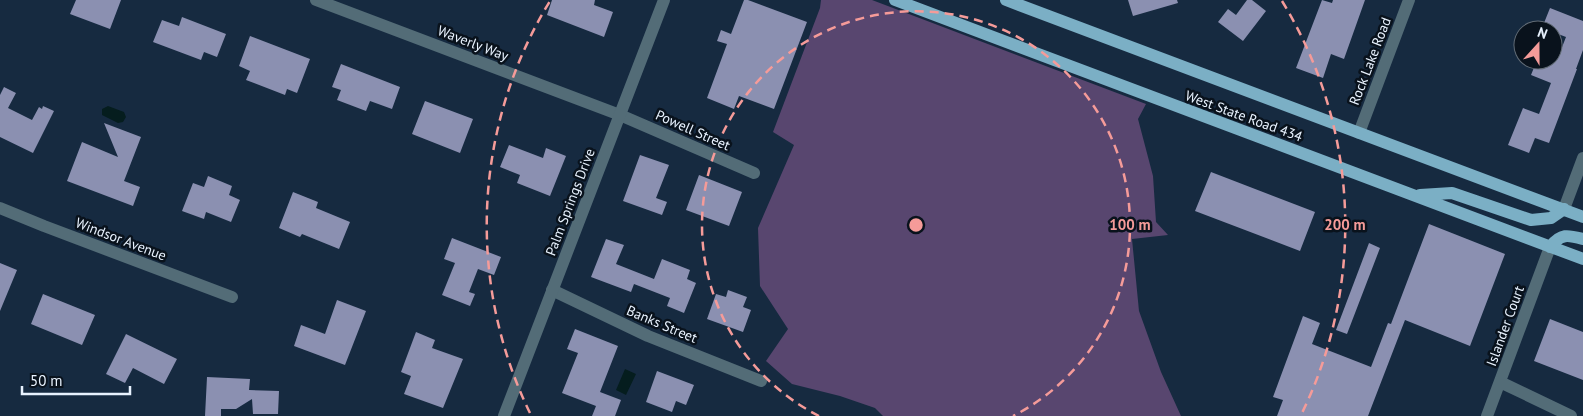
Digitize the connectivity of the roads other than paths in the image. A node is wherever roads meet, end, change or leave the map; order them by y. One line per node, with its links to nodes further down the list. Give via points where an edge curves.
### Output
1 (316, 0): 6 (street, Waverly Way)
2 (664, 0): 6 (street, Palm Springs Drive)
3 (895, 0): 10 (main road, West State Road 434)
4 (1006, 0): 7 (main road)
5 (1409, 0): 7 (street, Rock Lake Road)
6 (620, 115): 9 (street, Powell Street); 17 (street, Palm Springs Drive)
7 (1359, 133): 12 (main road)
8 (1583, 158): 12 (street)
9 (754, 173)
10 (1415, 196): 12 (main road, via 1452,193 1531,220 1551,218); 15 (main road, West State Road 434)
11 (0, 208): 18 (street, Windsor Avenue)
12 (1564, 209): 13 (main road)
13 (1583, 217)
14 (1583, 239): 15 (main road, via 1568,235 1556,239)
15 (1550, 247): 16 (main road, West State Road 434); 20 (street, Islander Court)
16 (1583, 259)
17 (552, 290): 19 (street, Banks Street, via 648,336); 21 (street, Palm Springs Drive)
18 (232, 297)
19 (762, 381)
20 (1500, 382): 22 (street, Islander Court); 23 (street)
21 (504, 416)
22 (1487, 416)
23 (1571, 416)

